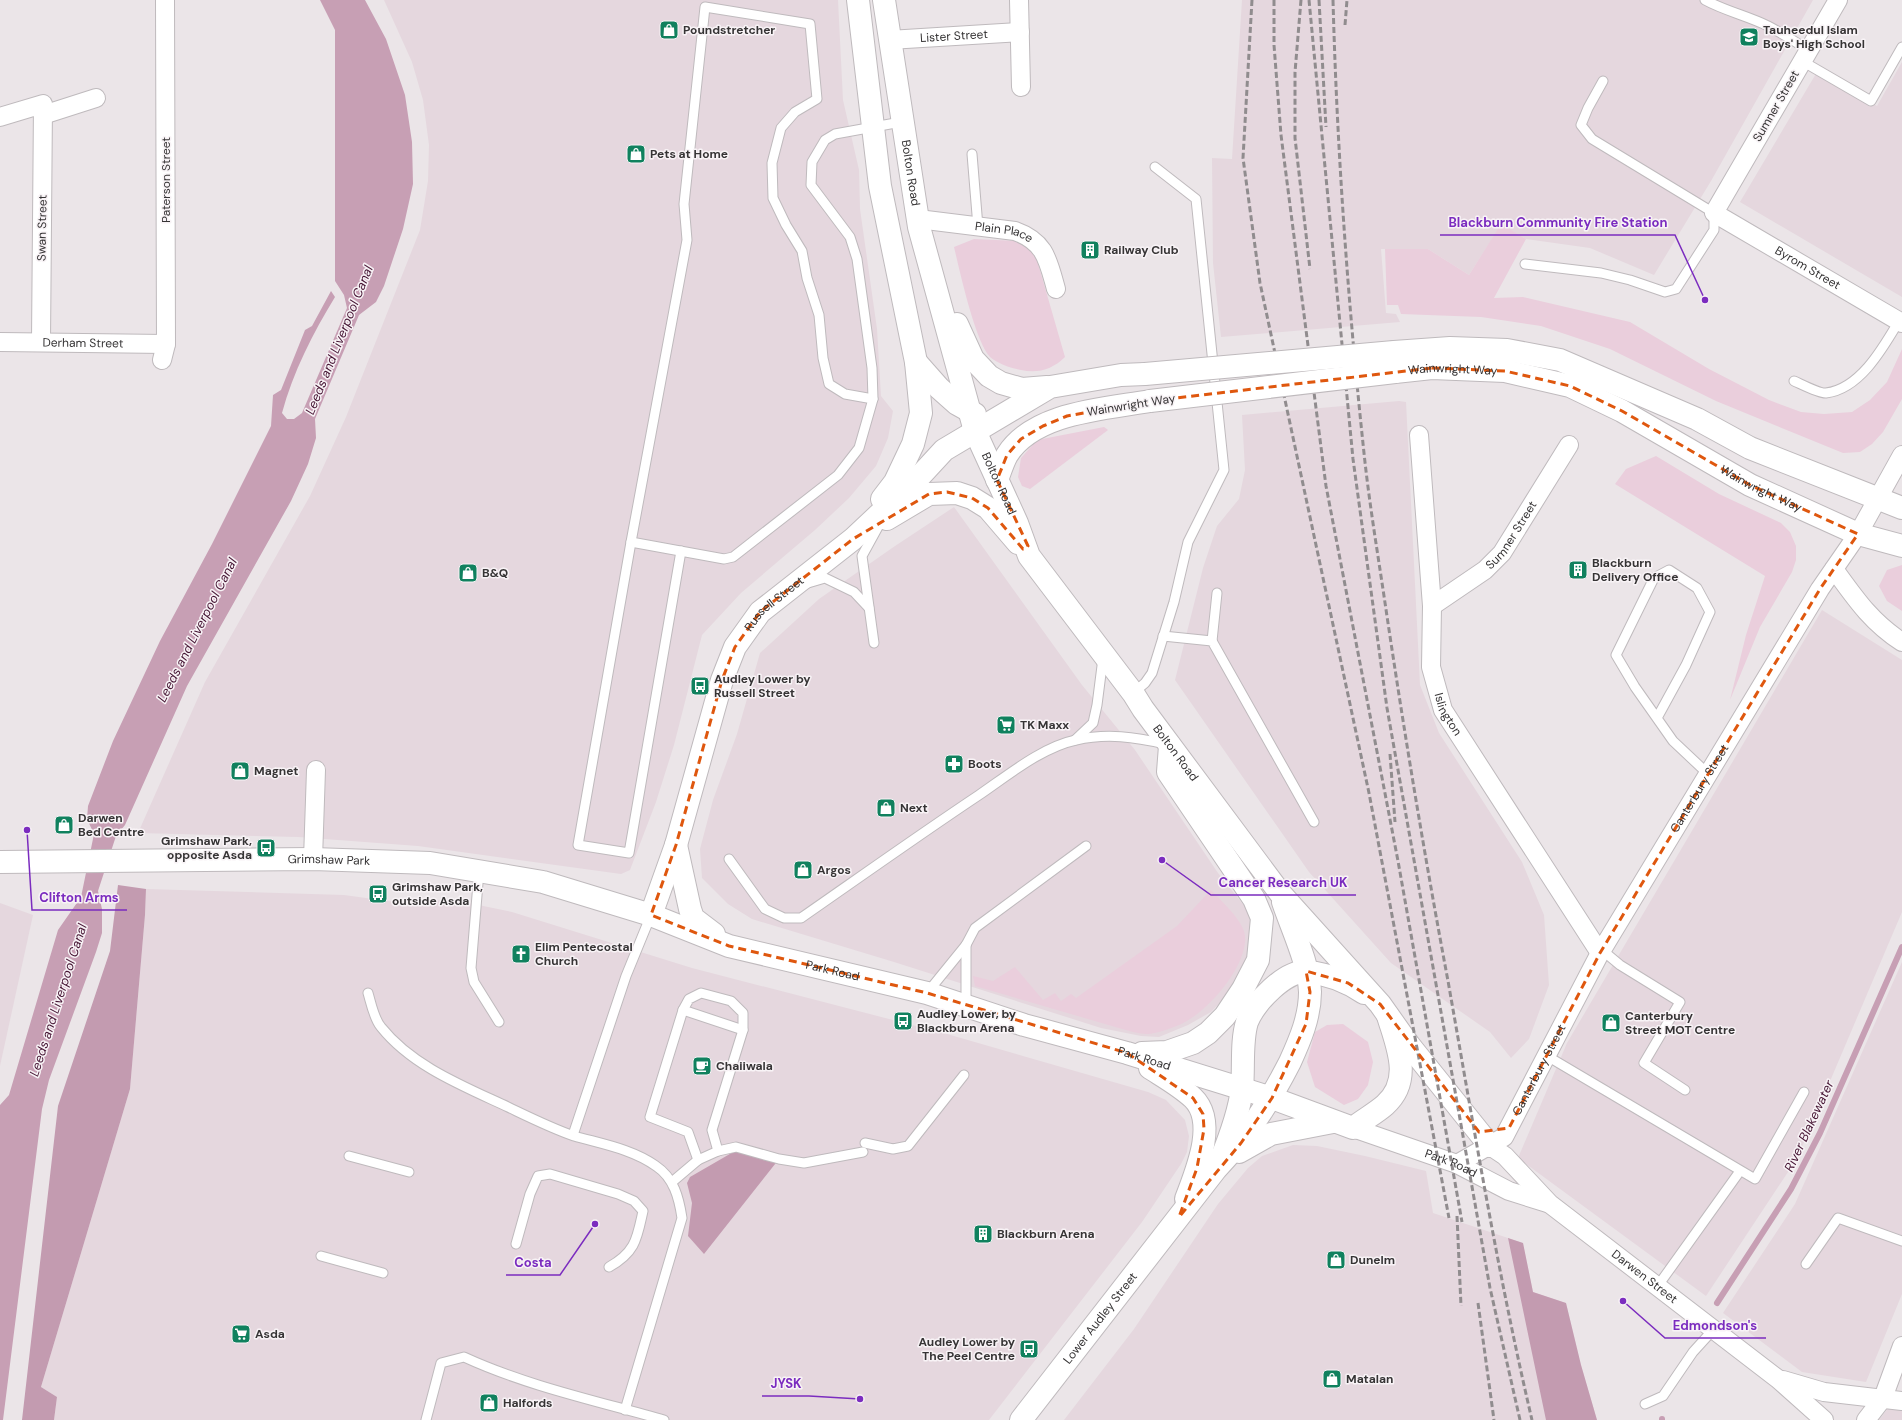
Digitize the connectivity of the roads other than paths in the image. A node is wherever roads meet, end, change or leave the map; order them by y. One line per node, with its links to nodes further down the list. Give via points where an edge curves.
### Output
1 (165, 0): 29 (street, Paterson Street)
2 (858, 0): 17 (highway)
3 (884, 0): 8 (highway, Bolton Road)
4 (1018, 0): 7 (street)
5 (1705, 0): 10 (lane, via 1719,8 1768,26)
6 (1838, 0): 10 (street, Sumner Street)
7 (1020, 32): 8 (street, Lister Street); 12 (street)
8 (889, 40): 16 (highway, Bolton Road)
9 (1902, 47): 10 (lane, via 1871,101)
10 (1805, 56): 20 (street, Sumner Street)
11 (1603, 81): 20 (lane, via 1581,125 1592,139)
12 (1021, 87)
13 (96, 98): 14 (street)
14 (43, 109): 15 (street); 28 (street, Swan Street)
15 (0, 118)
16 (901, 122): 17 (lane); 21 (highway, Bolton Road)
17 (872, 127): 30 (highway, via 880,186); 34 (lane, via 835,134 826,140 812,162 811,185 850,237 857,259 872,368)
18 (972, 154): 22 (lane)
19 (1154, 168): 56 (lane, via 1196,199 1224,470 1188,542)
20 (1714, 213): 23 (lane, via 1714,230 1676,289 1664,292 1601,273); 26 (street, Byrom Street)
21 (918, 219): 22 (street, Plain Place); 24 (highway, Bolton Road)
22 (978, 227): 25 (street, Plain Place, via 1027,235 1037,242 1045,254)
23 (1525, 264)
24 (931, 266): 33 (highway, via 973,359 986,373 1001,383 1022,389); 35 (highway, Bolton Road)
25 (1056, 289)
26 (1900, 322): 32 (lane, via 1880,352 1849,386 1825,393)
27 (0, 342): 28 (street, Derham Street)
28 (41, 342): 29 (street, Derham Street)
29 (164, 352)
30 (916, 362): 35 (highway, via 939,388); 46 (highway, via 921,413 913,444 895,482)
31 (1395, 362): 33 (highway, Wainwright Way, bridge, via 1121,375); 36 (highway, Wainwright Way, bridge); 42 (highway, Wainwright Way, via 1450,348 1507,350 1560,360 1697,420 1750,448); 45 (highway, Wainwright Way, via 1432,368 1505,371 1570,386 1622,411 1750,485)
32 (1794, 381)
33 (1050, 387): 37 (highway, Wainwright Way)
34 (873, 399): 47 (lane, via 845,394 829,384 823,358 819,315 807,278 802,251 773,198 772,163 782,128 795,112 817,99 810,24 705,7 684,204 687,240); 49 (lane, via 859,448 838,475 733,557 724,559)
35 (968, 410): 37 (highway, Bolton Road)
36 (1067, 416): 37 (highway, via 1020,424); 41 (highway, Wainwright Way, via 1021,439 1007,455)
37 (982, 426): 41 (highway, Bolton Road); 46 (highway, Russell Street, via 944,450)
38 (1418, 435): 54 (street, Islington)
39 (1569, 445): 54 (street, Sumner Street, via 1502,552 1485,570)
40 (1902, 455): 42 (street, Canterbury Street)
41 (997, 480): 50 (highway, Bolton Road)
42 (1878, 500): 43 (highway, Wainwright Way); 45 (street, Canterbury Street)
43 (1902, 508)
44 (880, 523): 46 (highway); 50 (highway, via 929,494 957,493 972,498 988,508); 55 (lane, via 862,556)
45 (1858, 534): 48 (highway, Wainwright Way); 51 (street, Canterbury Street)
46 (853, 539): 52 (highway, Russell Street)
47 (631, 542): 49 (lane); 49 (lane, via 578,845 628,853)
48 (1902, 546)
49 (681, 552)
50 (1030, 556): 60 (highway, Bolton Road)
51 (1834, 569): 58 (street, via 1865,612 1885,631); 66 (street, Canterbury Street)
52 (791, 588): 55 (lane, via 825,578 854,592); 68 (highway, Russell Street, via 760,612 735,647 722,680)
53 (1217, 593): 57 (lane)
54 (1432, 606): 78 (street, Islington, via 1431,667 1444,710)
55 (869, 608): 59 (lane)
56 (1163, 636): 57 (lane); 61 (lane, via 1152,672 1145,683)
57 (1212, 642): 67 (lane)
58 (1902, 642)
59 (874, 643)
60 (1103, 654): 61 (highway, Bolton Road); 63 (lane, via 1097,705 1092,723)
61 (1133, 693): 64 (highway, Bolton Road)
62 (1657, 718): 62 (lane, via 1616,655 1654,578 1669,570 1697,588 1710,612 1686,665); 66 (lane, via 1673,741)
63 (1075, 740): 64 (lane, via 1108,735 1140,738); 71 (lane, via 1029,762 801,918 784,918 764,909)
64 (1170, 746): 74 (highway, Bolton Road); 87 (highway, via 1168,772 1254,898 1262,918 1258,960 1234,1003 1208,1033 1193,1043 1167,1052)
65 (316, 770): 70 (street)
66 (1707, 773): 78 (street, Canterbury Street)
67 (1314, 822)
68 (676, 845): 75 (highway, Russell Street); 77 (highway, Russell Street, via 694,918)
69 (1086, 846): 76 (lane, via 975,928)
70 (313, 859): 72 (highway, Grimshaw Park); 73 (highway, Grimshaw Park, via 430,863)
71 (729, 859)
72 (0, 862)
73 (479, 871): 75 (highway, Grimshaw Park, via 543,882); 85 (lane, via 471,968 474,982)
74 (1280, 893): 79 (highway, Lower Audley Street); 84 (highway)
75 (651, 915): 77 (highway, Park Road); 95 (lane, via 626,976)
76 (966, 945): 81 (lane); 82 (lane)
77 (728, 946): 81 (highway, Park Road)
78 (1601, 952): 88 (street, Canterbury Street); 91 (lane, via 1680,1002 1644,1063)
79 (1306, 971): 84 (highway, via 1348,983); 90 (highway, via 1280,982 1253,1011 1246,1028); 93 (highway, Lower Audley Street, via 1310,992 1306,1024)
80 (368, 993): 95 (lane, via 380,1026 413,1058 479,1094)
81 (927, 993): 82 (highway, Park Road)
82 (966, 1006): 87 (highway, Park Road)
83 (683, 1010): 86 (lane); 86 (lane, via 689,999 700,993 731,1001 743,1013); 101 (lane, via 650,1116 688,1132)
84 (1384, 1010): 94 (highway, via 1399,1051 1402,1077 1385,1104); 96 (highway)
85 (500, 1022)
86 (743, 1030): 98 (lane, via 712,1130)
87 (1127, 1053): 90 (highway, Park Road); 108 (highway, Lower Audley Street, via 1193,1098 1203,1114 1202,1144 1197,1168)
88 (1547, 1056): 96 (street, Canterbury Street, via 1509,1128); 104 (lane)
89 (964, 1075): 97 (lane, via 908,1146 893,1149)
90 (1242, 1090): 93 (highway, Park Road); 103 (highway, via 1237,1112)
91 (1685, 1090)
92 (1804, 1092): 104 (lane, via 1755,1179)
93 (1272, 1098): 94 (highway, Park Road); 103 (highway, Lower Audley Street, via 1241,1143)
94 (1343, 1125): 102 (street, Park Road); 103 (highway, via 1271,1134 1246,1147)
95 (573, 1135): 106 (lane, via 619,1148 657,1166)
96 (1484, 1139): 102 (street); 107 (street, via 1505,1156)
97 (865, 1143)
98 (718, 1151): 99 (lane, via 736,1147 804,1163); 101 (lane)
99 (863, 1152)
100 (349, 1156): 105 (lane)
101 (698, 1160): 106 (lane)
102 (1456, 1164): 107 (street, Park Road, via 1509,1191)
103 (1216, 1169): 108 (highway, Lower Audley Street)
104 (1740, 1170): 115 (lane)
105 (409, 1172)
106 (672, 1182): 122 (lane, via 679,1198 682,1218)
107 (1550, 1204): 115 (street, Darwen Street)
108 (1179, 1217): 125 (highway, Lower Audley Street)
109 (1902, 1241): 112 (lane, via 1838,1218)
110 (516, 1244): 113 (lane, via 530,1194 538,1176 550,1174 618,1194 634,1201 644,1211 636,1243 618,1262)
111 (321, 1256): 114 (lane)
112 (1806, 1264)
113 (609, 1267)
114 (383, 1273)
115 (1656, 1287): 116 (street, Darwen Street)
116 (1712, 1330): 118 (street, Darwen Street); 121 (lane, via 1693,1352 1663,1396)
117 (1902, 1346): 119 (street)
118 (1778, 1378): 119 (street, Darwen Street, via 1824,1392); 126 (street, Darwen Street)
119 (1883, 1398): 120 (street, Darwen Street); 127 (street)
120 (1902, 1401)
121 (1645, 1404)
122 (625, 1410): 123 (lane, via 533,1383 464,1357 441,1363); 124 (lane)
123 (426, 1420)
124 (664, 1420)
125 (1021, 1420)
126 (1824, 1420)
127 (1866, 1420)

